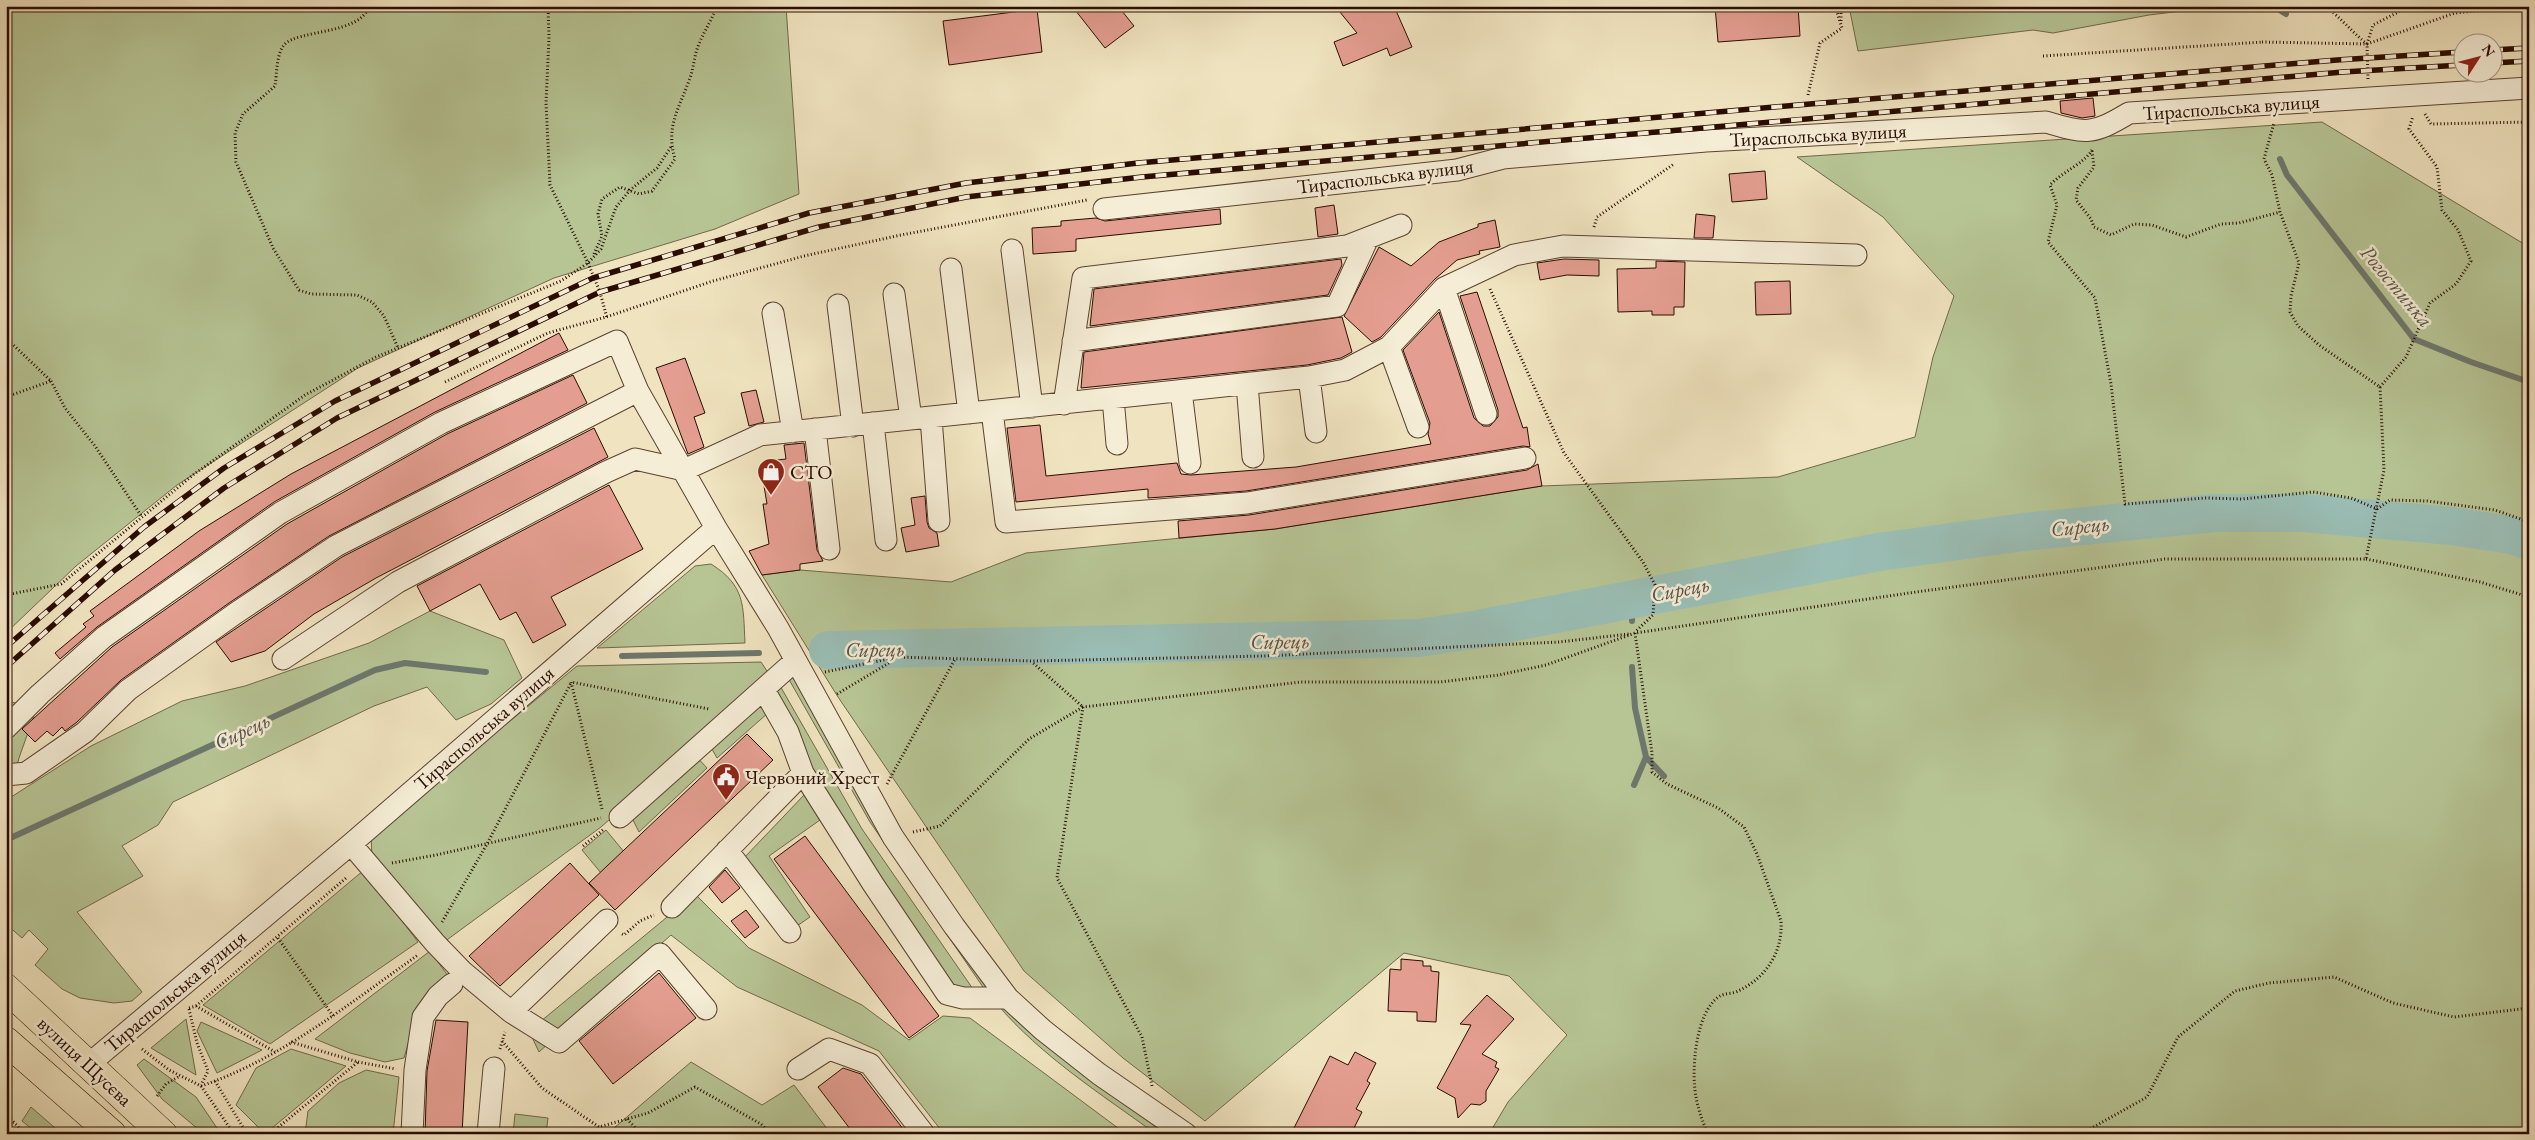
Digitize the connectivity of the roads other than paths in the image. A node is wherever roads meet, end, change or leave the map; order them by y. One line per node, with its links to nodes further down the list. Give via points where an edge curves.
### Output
1 (2529, 88): 2 (street, Тираспольська вулиця, via 2418,104 2368,98 2129,113 2102,129 2076,131 2046,122 1706,141 1503,158 1457,170)
2 (1098, 204)
3 (1401, 225): 4 (street)
4 (1368, 238): 12 (street, via 1337,306); 12 (street, via 1347,246 1083,278)
5 (1012, 250): 20 (street)
6 (1856, 255): 8 (street, via 1563,246 1514,255)
7 (951, 269): 22 (street)
8 (1444, 288): 13 (street); 23 (street)
9 (894, 294): 24 (street)
10 (838, 305): 25 (street)
11 (774, 313): 28 (street)
12 (1073, 341): 19 (street)
13 (1388, 347): 14 (street, via 1345,370); 26 (street)
14 (1308, 378): 15 (street); 29 (street)
15 (1247, 384): 17 (street); 31 (street)
16 (638, 391): 34 (street); 42 (street, via 617,341 441,423 280,513 104,637); 44 (street, via 336,546 128,690 84,732 34,768 26,773)
17 (1181, 391): 18 (street); 33 (street)
18 (1114, 398): 19 (street); 30 (street)
19 (1064, 404): 20 (street)
20 (1032, 407): 21 (street)
21 (992, 411): 22 (street); 32 (street, via 1006,522 1247,503)
22 (969, 413): 24 (street)
23 (1486, 414)
24 (921, 418): 25 (street); 35 (street)
25 (863, 424): 27 (street); 37 (street)
26 (1418, 427)
27 (815, 429): 28 (street); 38 (street)
28 (793, 432): 34 (street, via 760,435)
29 (1316, 432)
30 (1117, 444)
31 (1253, 457)
32 (1525, 458)
33 (1190, 463)
34 (684, 470): 36 (street); 39 (street, via 635,459 606,472 398,582)
35 (939, 521)
36 (716, 528): 40 (street); 46 (street, Тираспольська вулиця)
37 (886, 540)
38 (829, 549)
39 (283, 659)
40 (795, 661): 41 (street); 53 (street, via 893,837)
41 (764, 690): 43 (street, via 788,732); 45 (street)
42 (6, 728)
43 (804, 773): 47 (street); 53 (street, via 947,994 963,998)
44 (6, 775)
45 (614, 821)
46 (350, 844): 55 (street, via 438,934 462,971); 57 (street, Тираспольська вулиця)
47 (727, 850): 48 (street); 50 (street)
48 (672, 907)
49 (607, 920): 55 (street)
50 (790, 932)
51 (452, 984): 62 (street, via 438,996 423,1017 415,1070)
52 (6, 988): 57 (main road, вулиця Щусєва)
53 (1008, 998): 65 (street, via 1099,1074)
54 (706, 1009): 55 (street, via 660,954 559,1042)
55 (511, 1012)
56 (6, 1041): 60 (main road, вулиця Щусєва)
57 (89, 1064): 61 (main road, вулиця Щусєва)
58 (494, 1068): 63 (street)
59 (798, 1069): 64 (street, via 829,1049 870,1064)
60 (112, 1134)
61 (164, 1134)
62 (412, 1134)
63 (488, 1134)
64 (924, 1134)
65 (1186, 1134)

